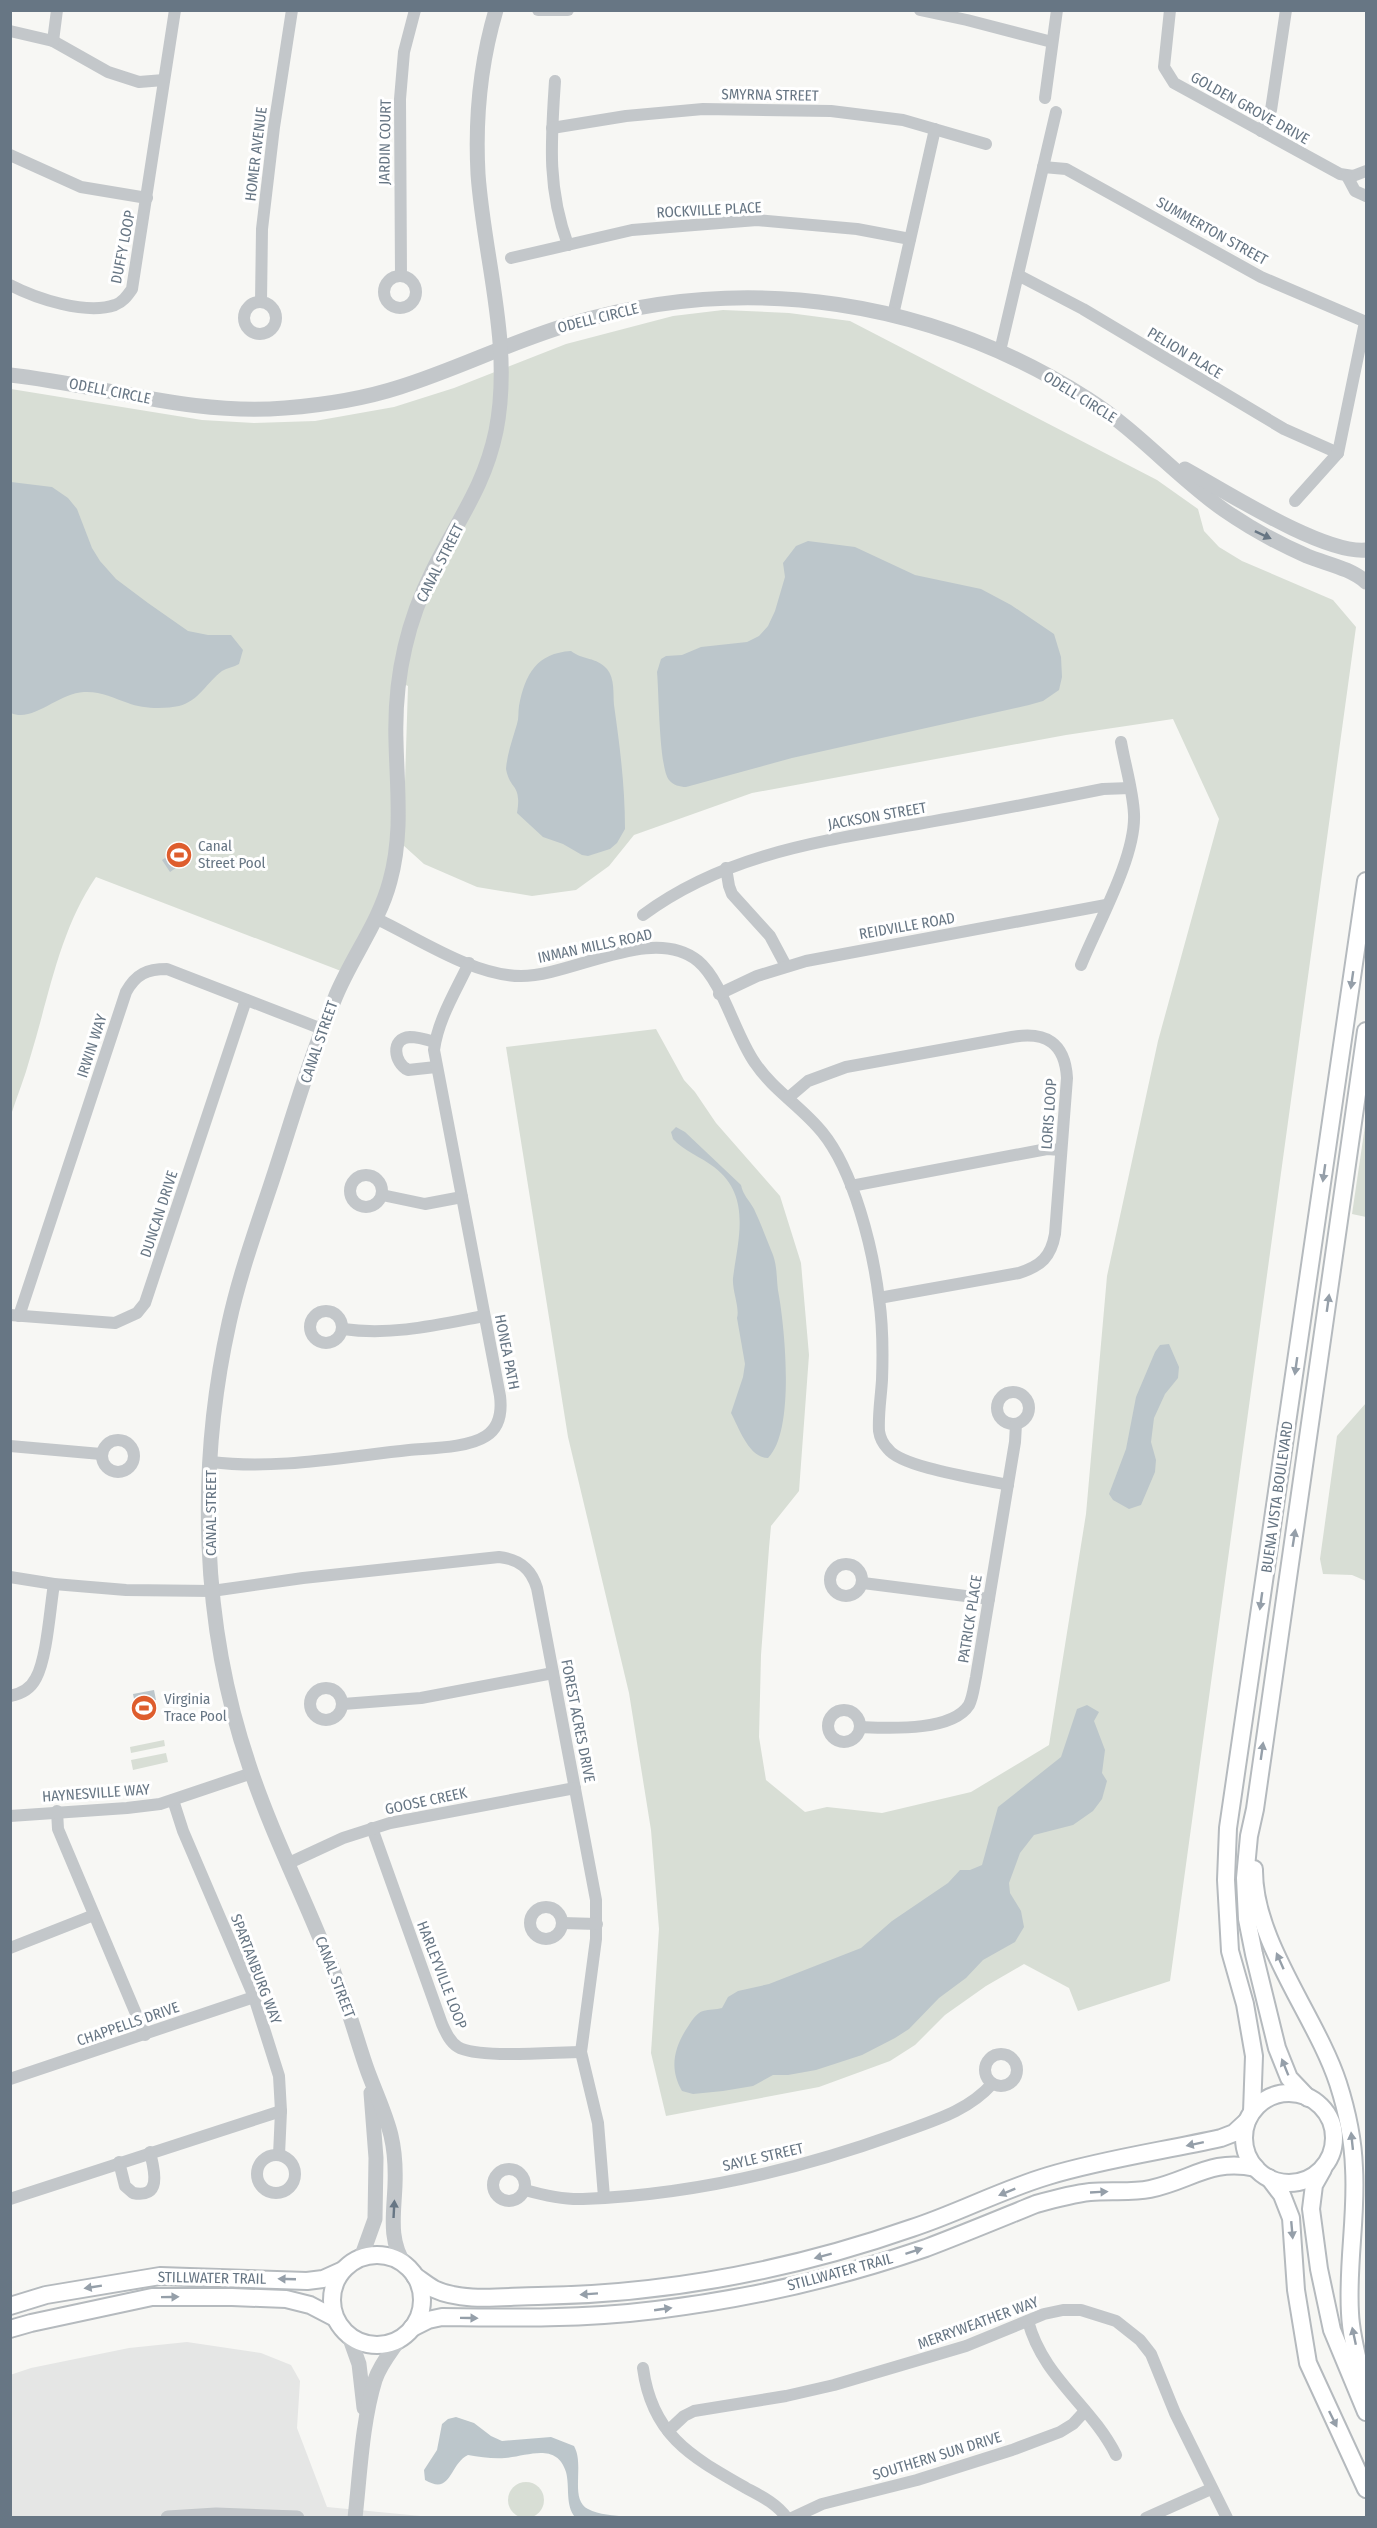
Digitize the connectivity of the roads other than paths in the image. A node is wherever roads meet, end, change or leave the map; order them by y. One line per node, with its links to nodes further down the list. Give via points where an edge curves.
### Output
1 (57, 10): 13 (street)
2 (175, 10): 15 (street, DUFFY LOOP)
3 (292, 10): 35 (street, HOMER AVENUE, via 262,229)
4 (415, 10): 33 (street, JARDIN COURT, via 404,51 400,99)
5 (496, 10): 38 (street, CANAL STREET, via 477,110 478,175)
6 (538, 10): 7 (street)
7 (568, 10)
8 (921, 10): 14 (street)
9 (1057, 10): 14 (street)
10 (1170, 10): 21 (street, GOLDEN GROVE DRIVE, via 1164,67 1174,82)
11 (1286, 10): 21 (street, via 1271,111)
12 (10, 31): 13 (street)
13 (53, 41): 15 (street, via 108,72 139,82)
14 (1052, 42): 17 (street)
15 (164, 80): 28 (street, DUFFY LOOP)
16 (555, 81): 19 (street)
17 (1045, 98)
18 (1056, 112): 24 (street)
19 (552, 128): 20 (street, SMYRNA STREET, via 703,109 831,111 903,120); 30 (street, via 552,185)
20 (935, 129): 22 (street, SMYRNA STREET); 29 (street)
21 (1261, 131): 26 (street, GOLDEN GROVE DRIVE)
22 (986, 144)
23 (10, 155): 28 (street, via 81,187)
24 (1043, 167): 32 (street); 37 (street, SUMMERTON STREET, via 1066,169 1262,277)
25 (1366, 171): 26 (street)
26 (1347, 176): 27 (street, GOLDEN GROVE DRIVE, via 1355,191)
27 (1366, 196)
28 (147, 198): 34 (street, DUFFY LOOP, via 132,289 124,300 98,308 71,305)
29 (910, 239): 30 (street, ROCKVILLE PLACE, via 857,229 757,220 632,230); 36 (street)
30 (568, 245): 31 (street, ROCKVILLE PLACE)
31 (511, 258)
32 (1018, 275): 39 (street); 41 (street, PELION PLACE, via 1083,309 1284,429)
33 (401, 276)
34 (10, 285)
35 (261, 302)
36 (893, 315): 38 (street, ODELL CIRCLE, via 789,299 707,299 599,316); 39 (street, ODELL CIRCLE)
37 (1366, 322): 41 (street)
38 (501, 348): 40 (street, ODELL CIRCLE, via 401,387 282,409 196,406); 52 (street, CANAL STREET, via 499,413 485,473 433,568 405,648 397,705 399,832 389,886)
39 (1000, 351): 42 (street, ODELL CIRCLE, via 1090,400)
40 (10, 375)
41 (1338, 453): 43 (street)
42 (1162, 456): 44 (street, ODELL CIRCLE, via 1288,525 1345,548); 45 (street, ODELL CIRCLE, one-way to 45, via 1214,503 1253,530 1358,575)
43 (1295, 501)
44 (1366, 550)
45 (1366, 582)
46 (1121, 742): 47 (street)
47 (1130, 788): 48 (street, JACKSON STREET, via 1103,789 812,843); 50 (street, via 1133,831 1124,865)
48 (726, 868): 51 (street, JACKSON STREET, via 687,885); 55 (street, via 732,894 770,936)
49 (1366, 881): 105 (main road, BUENA VISTA BOULEVARD, one-way to 105, via 1228,1828 1230,1951 1254,2056)
50 (1106, 905): 54 (street); 55 (street, REIDVILLE ROAD)
51 (643, 915)
52 (375, 918): 53 (street, INMAN MILLS ROAD); 58 (street, CANAL STREET, via 342,980)
53 (469, 963): 56 (street, INMAN MILLS ROAD, via 497,972 526,975 657,947 672,949 698,962); 60 (street, HONEA PATH)
54 (1081, 965)
55 (786, 966): 56 (street, REIDVILLE ROAD)
56 (719, 994): 62 (street, INMAN MILLS ROAD, via 755,1063)
57 (246, 1000): 58 (street, IRWIN WAY); 68 (street, DUNCAN DRIVE, via 145,1303 137,1313 115,1323); 68 (street, IRWIN WAY, via 167,969 141,973 132,981)
58 (322, 1029): 74 (street, CANAL STREET, via 238,1285 221,1366)
59 (1366, 1031): 88 (main road, BUENA VISTA BOULEVARD, one-way to 59)
60 (435, 1042): 61 (street, HONEA PATH); 61 (street, via 410,1037 399,1043 395,1056 408,1070)
61 (436, 1067): 66 (street, HONEA PATH)
62 (788, 1098): 63 (street, LORIS LOOP, via 808,1081 846,1067 1020,1035 1039,1036 1057,1047 1066,1064); 64 (street, INMAN MILLS ROAD, via 824,1134)
63 (1061, 1150): 64 (street, via 1047,1149); 67 (street, LORIS LOOP, via 1055,1234 1042,1263 1019,1273)
64 (851, 1186): 67 (street, INMAN MILLS ROAD, via 868,1240)
65 (382, 1195): 66 (street, via 425,1204)
66 (462, 1197): 69 (street, HONEA PATH)
67 (879, 1298): 75 (street, INMAN MILLS ROAD, via 879,1428 889,1452 908,1462)
68 (15, 1316)
69 (484, 1316): 70 (street, via 398,1331); 74 (street, HONEA PATH, via 501,1408 495,1427 478,1440 270,1465)
70 (343, 1329)
71 (1016, 1424): 75 (street, PATRICK PLACE)
72 (10, 1446): 73 (street)
73 (101, 1454)
74 (211, 1462): 79 (street, CANAL STREET, via 208,1531)
75 (1008, 1485): 80 (street, PATRICK PLACE)
76 (10, 1577): 78 (street, FOREST ACRES DRIVE)
77 (862, 1583): 80 (street)
78 (54, 1584): 79 (street, FOREST ACRES DRIVE, via 155,1592); 82 (street, via 36,1678 21,1694)
79 (212, 1591): 81 (street, FOREST ACRES DRIVE, via 509,1558 520,1562 534,1578); 85 (street, CANAL STREET, via 222,1661)
80 (989, 1599): 84 (street, PATRICK PLACE, via 973,1694 961,1714 938,1724)
81 (553, 1673): 83 (street, via 421,1698); 86 (street, FOREST ACRES DRIVE)
82 (10, 1696)
83 (343, 1704)
84 (860, 1727)
85 (252, 1773): 87 (street, HAYNESVILLE WAY); 92 (street, CANAL STREET)
86 (575, 1788): 91 (street, GOOSE CREEK); 95 (street, FOREST ACRES DRIVE, via 592,1872)
87 (173, 1800): 89 (street, HAYNESVILLE WAY, via 127,1808); 97 (street, SPARTANBURG WAY)
88 (1255, 1809): 103 (main road, BUENA VISTA BOULEVARD, one-way to 88, via 1289,2078 1277,2048 1254,1954 1245,1878); 127 (main road, one-way to 88, via 1350,2315 1354,2169 1350,2127 1322,2045 1264,1924 1254,1874)
89 (57, 1811): 90 (street, HAYNESVILLE WAY); 93 (street, via 58,1829)
90 (10, 1815)
91 (372, 1828): 92 (street, GOOSE CREEK); 99 (street, HARLEYVILLE LOOP, via 442,2024 453,2042 459,2048 482,2053)
92 (289, 1863): 100 (street, CANAL STREET, via 335,1974)
93 (94, 1915): 96 (street); 98 (street)
94 (562, 1923): 95 (street)
95 (597, 1924): 99 (street, FOREST ACRES DRIVE)
96 (10, 1948)
97 (254, 1996): 98 (street, CHAPPELLS DRIVE); 104 (street, SPARTANBURG WAY, via 279,2076)
98 (145, 2034): 101 (street, CHAPPELLS DRIVE)
99 (581, 2052): 114 (street, FOREST ACRES DRIVE, via 598,2123)
100 (368, 2072): 108 (street, CANAL STREET); 109 (street, CANAL STREET, via 389,2121)
101 (10, 2079)
102 (992, 2084): 114 (street, SAYLE STREET, via 980,2098 953,2112 828,2157 721,2182)
103 (1308, 2098): 105 (main road, via 1287,2093 1274,2095); 110 (main road, BUENA VISTA BOULEVARD, via 1324,2109 1331,2121 1333,2148)
104 (281, 2111): 106 (street); 107 (street, SPARTANBURG WAY)
105 (1250, 2117): 112 (main road, BUENA VISTA BOULEVARD, via 1245,2144 1248,2156); 118 (main road, STILLWATER TRAIL, one-way to 118, via 1234,2133 1221,2138 1063,2172 875,2241 733,2276 591,2294 472,2296 433,2288)
106 (150, 2152): 111 (street); 111 (street, via 155,2179 147,2193 133,2193 125,2186)
107 (279, 2155)
108 (376, 2158): 109 (street); 116 (street, CANAL STREET, via 375,2219)
109 (395, 2158): 118 (street, CANAL STREET, one-way to 109, via 397,2253 394,2236)
110 (1327, 2161): 112 (main road, via 1319,2171 1295,2182 1282,2182); 129 (main road, BUENA VISTA BOULEVARD, via 1314,2186 1311,2209 1320,2269 1332,2330)
111 (119, 2162): 115 (street)
112 (1263, 2173): 122 (main road, STILLWATER TRAIL, one-way to 112, via 442,2317 535,2318 656,2310 767,2291 828,2278 916,2251 1054,2199 1089,2192 1148,2189 1222,2165 1236,2164); 134 (main road, BUENA VISTA BOULEVARD, one-way to 134, via 1282,2195 1291,2218 1296,2290 1308,2363)
113 (525, 2190): 114 (street, SAYLE STREET, via 562,2198)
114 (604, 2197)
115 (10, 2199)
116 (361, 2258): 117 (main road); 118 (main road, via 384,2256)
117 (343, 2270): 119 (main road, STILLWATER TRAIL, one-way to 119, via 323,2280 307,2281 160,2276 46,2295); 120 (main road, via 332,2293)
118 (410, 2270): 122 (main road, via 421,2288 422,2302)
119 (10, 2306)
120 (335, 2318): 123 (main road, STILLWATER TRAIL, one-way to 120, via 152,2297 286,2299 310,2305); 124 (main road)
121 (1028, 2321): 128 (street, via 1039,2354); 131 (street, MERRYWEATHER WAY, via 966,2346 876,2374 786,2396 694,2411); 133 (street, MERRYWEATHER WAY, via 1063,2310 1081,2310 1116,2321 1140,2340 1158,2368)
122 (412, 2328): 125 (main road)
123 (10, 2329)
124 (350, 2336): 125 (main road, via 374,2345); 130 (street, via 359,2364)
125 (399, 2340): 130 (street, via 375,2380)
126 (643, 2368): 131 (street, via 650,2399)
127 (1366, 2393)
128 (1085, 2411): 132 (street); 139 (street, SOUTHERN SUN DRIVE, via 1060,2432 1012,2450 822,2504)
129 (1366, 2412)
130 (366, 2429): 137 (street)
131 (668, 2431): 138 (street, via 700,2462 766,2499)
132 (1116, 2455)
133 (1212, 2489): 140 (street); 141 (street, MERRYWEATHER WAY)
134 (1366, 2489)
135 (168, 2517): 136 (street)
136 (297, 2517)
137 (355, 2517)
138 (787, 2517)
139 (792, 2517)
140 (1146, 2517)
141 (1227, 2517)

